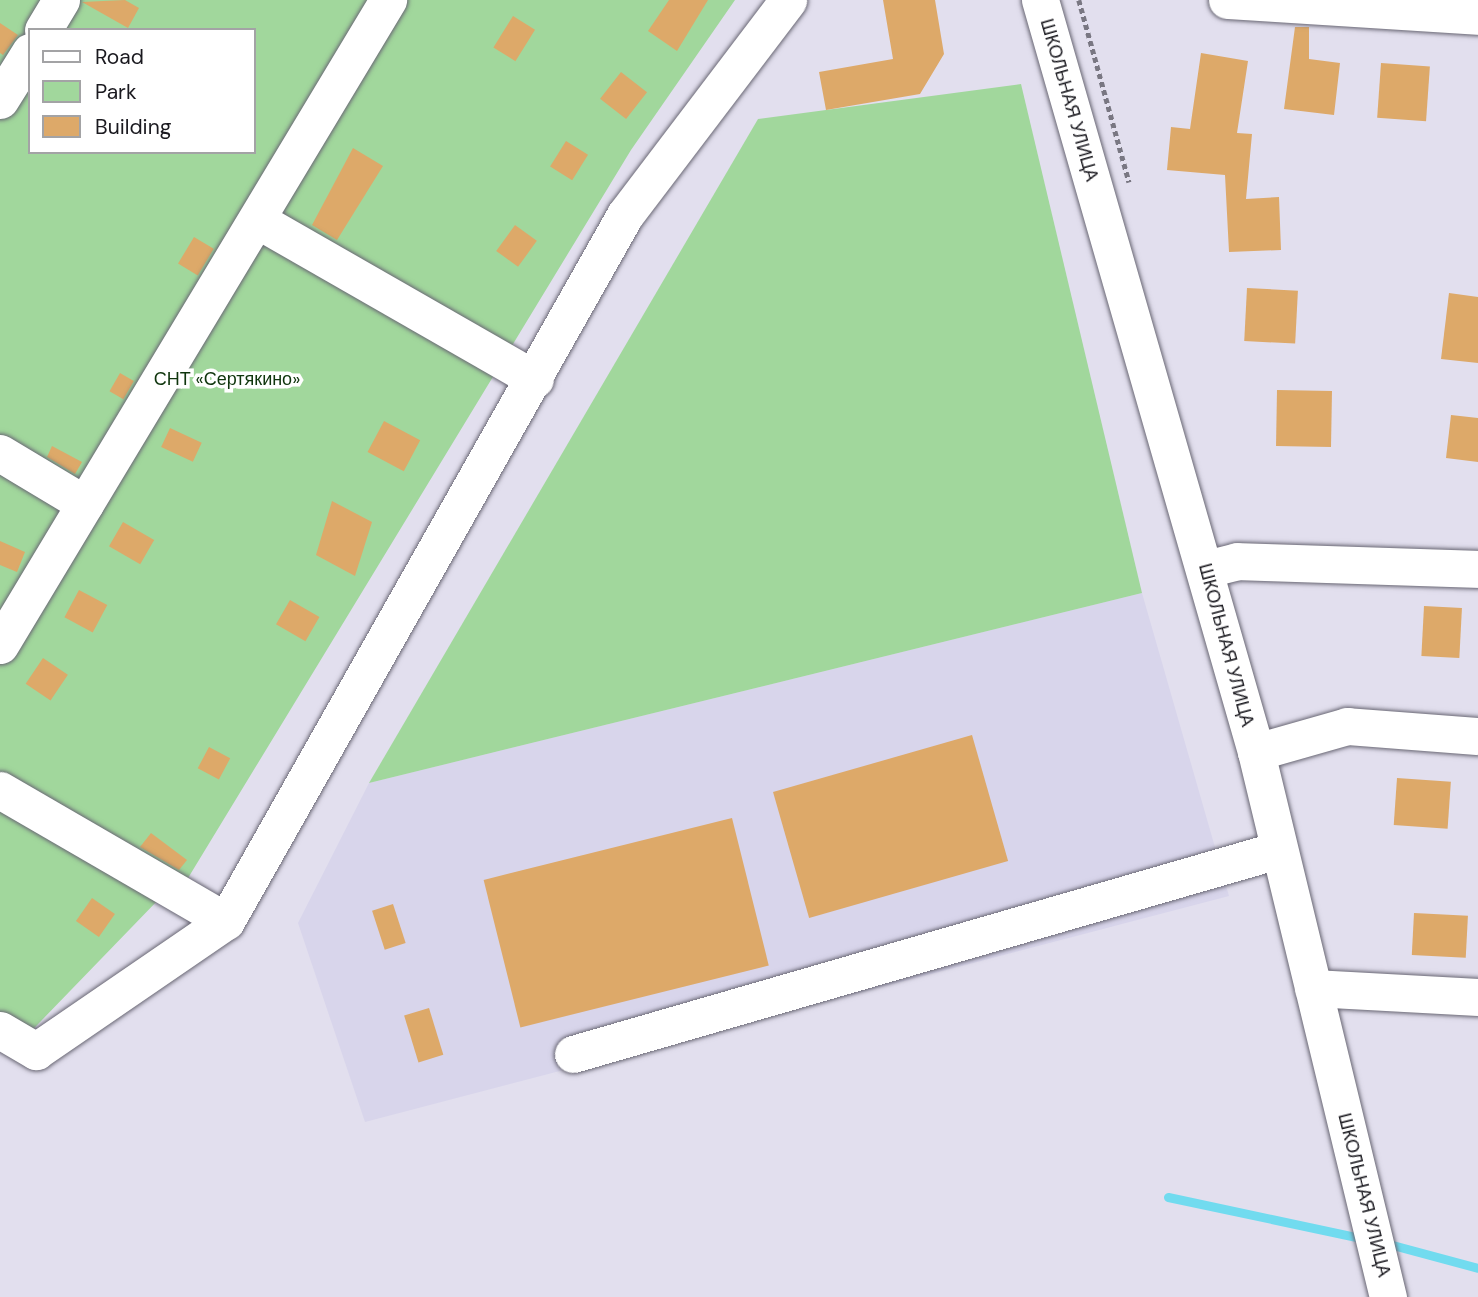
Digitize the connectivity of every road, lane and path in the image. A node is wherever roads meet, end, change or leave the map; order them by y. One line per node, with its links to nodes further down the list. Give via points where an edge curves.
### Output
1 (61, 0): 7 (street)
2 (388, 0): 10 (street)
3 (788, 0): 11 (street, via 625,215)
4 (1040, 0): 14 (street, ШКОЛЬНАЯ УЛИЦА)
5 (1227, 0): 6 (street)
6 (1478, 16)
7 (44, 28)
8 (28, 54): 9 (street)
9 (0, 100)
10 (259, 221): 11 (street); 13 (street)
11 (535, 379): 21 (street)
12 (0, 453): 13 (street)
13 (85, 504): 16 (street)
14 (1206, 569): 15 (street, via 1237,561); 18 (street, ШКОЛЬНАЯ УЛИЦА)
15 (1478, 569)
16 (0, 645)
17 (1478, 736): 18 (street, via 1347,726)
18 (1256, 752): 20 (street, ШКОЛЬНАЯ УЛИЦА)
19 (0, 790): 21 (street)
20 (1278, 850): 22 (street, ШКОЛЬНАЯ УЛИЦА); 25 (street)
21 (226, 921): 24 (street, via 36,1051)
22 (1313, 988): 23 (street); 26 (street, ШКОЛЬНАЯ УЛИЦА)
23 (1478, 997)
24 (0, 1030)
25 (573, 1054)
26 (1388, 1297)

